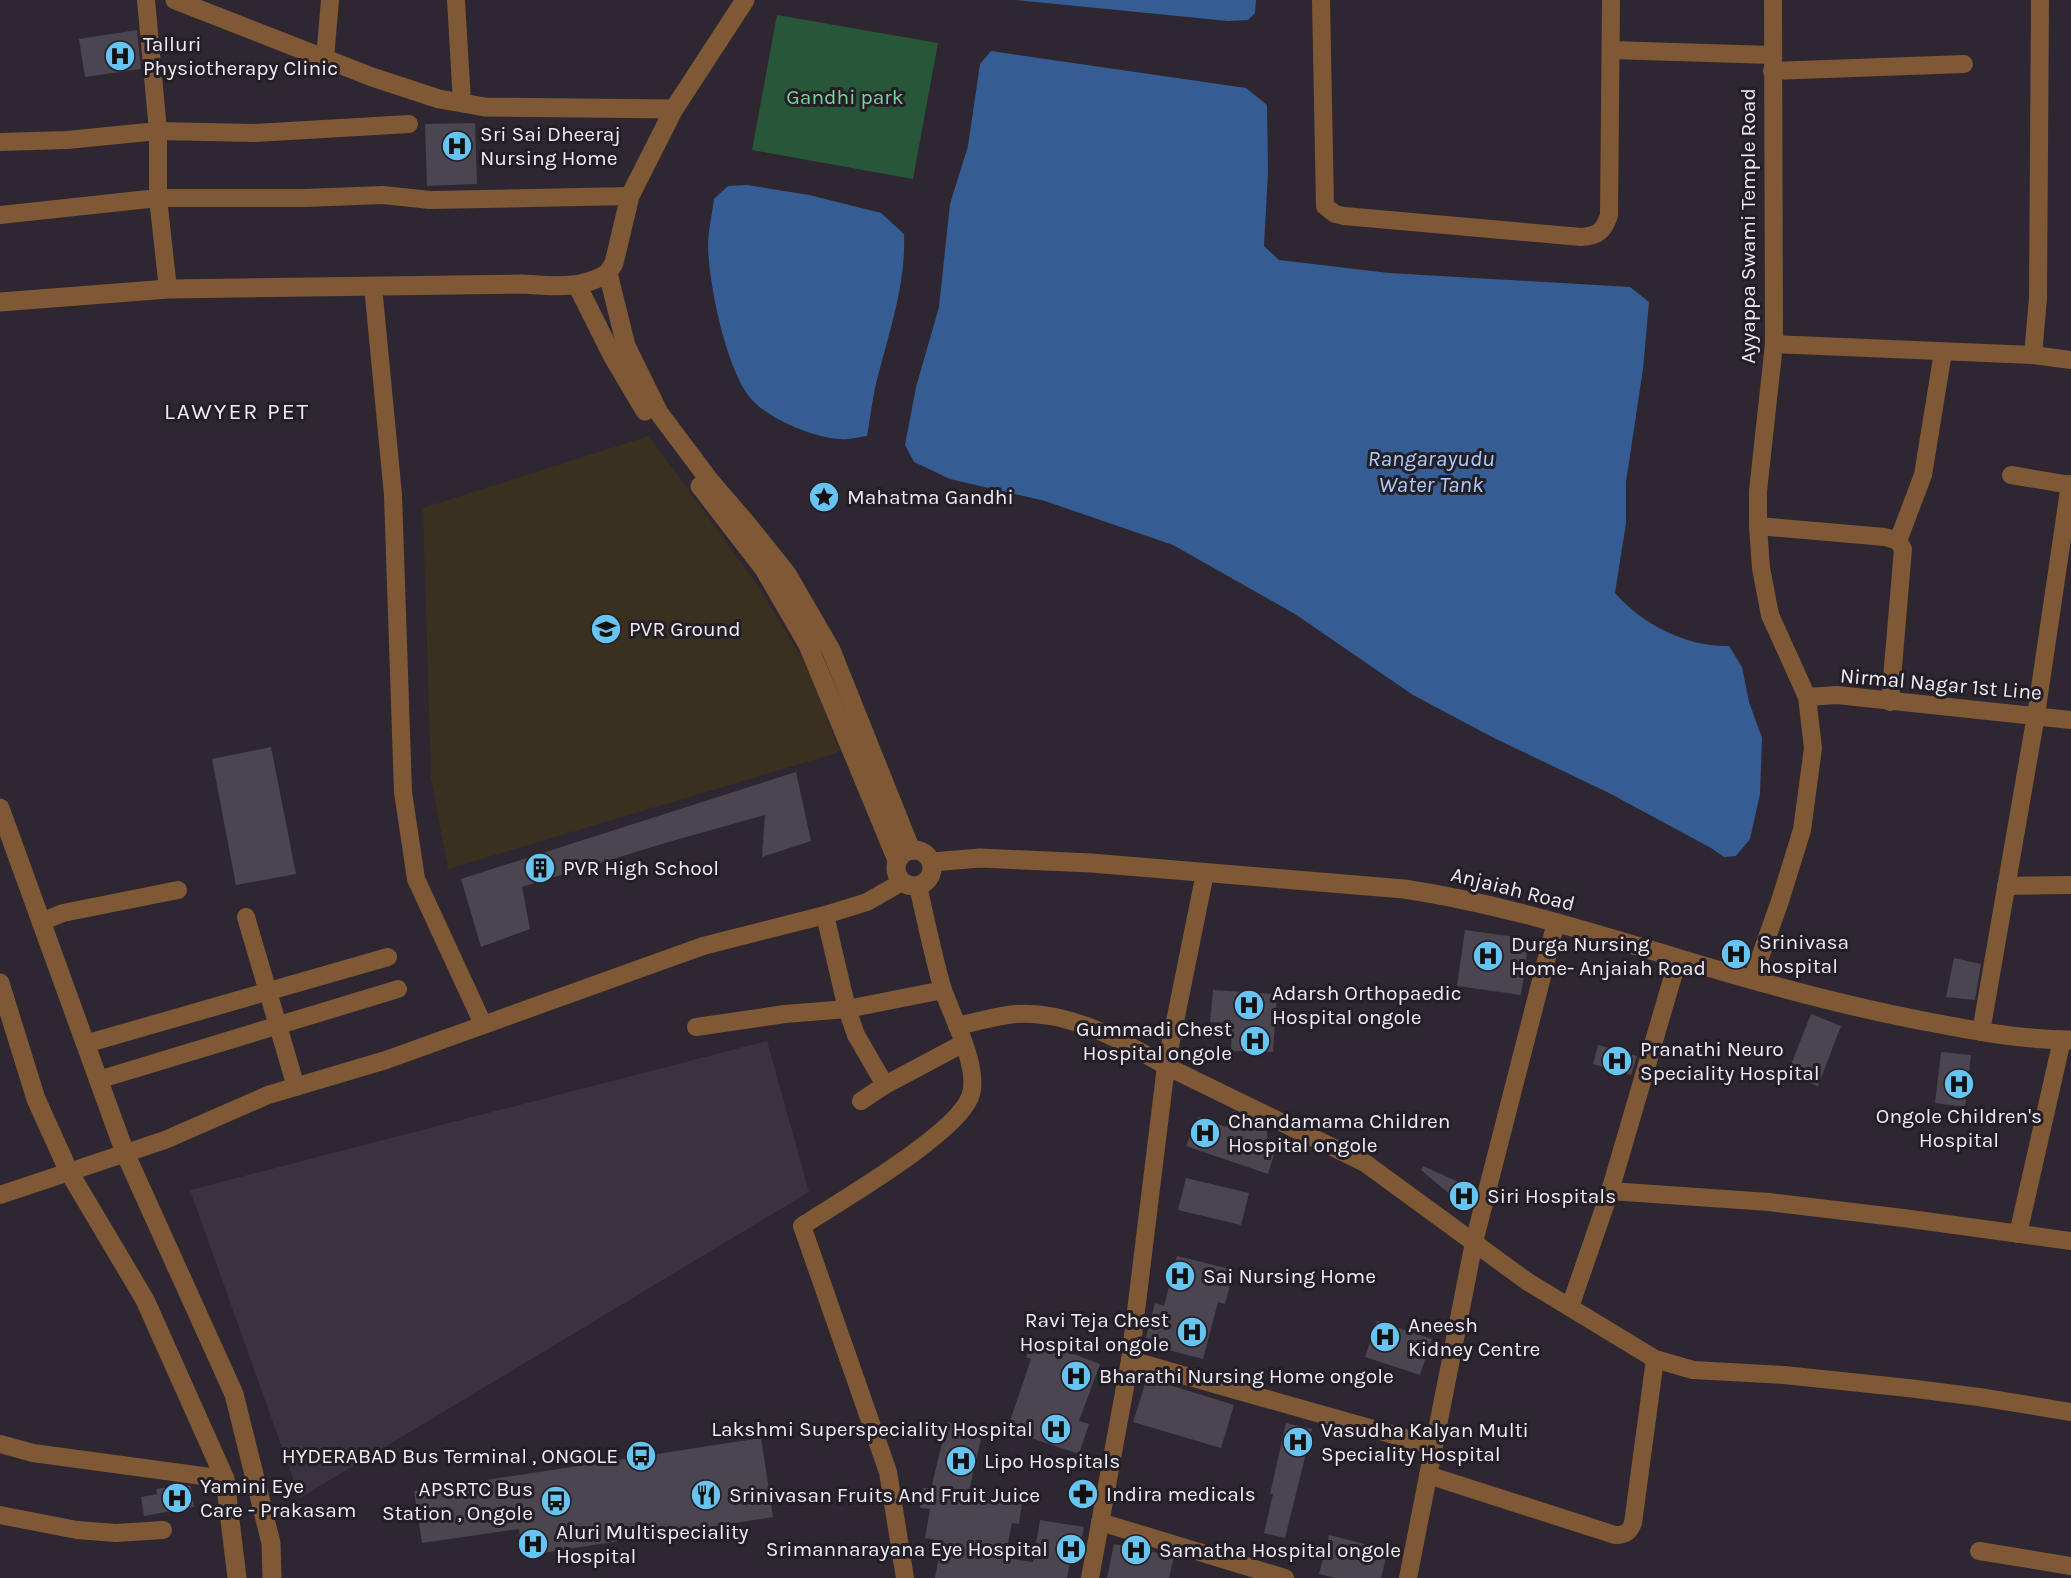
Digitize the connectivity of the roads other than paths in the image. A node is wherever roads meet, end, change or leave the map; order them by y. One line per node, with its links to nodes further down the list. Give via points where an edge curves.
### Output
1 (146, 0): 17 (street)
2 (175, 0): 11 (street)
3 (330, 0): 11 (street)
4 (456, 0): 14 (street)
5 (745, 0): 15 (street)
6 (1321, 0): 10 (street, via 1323,196 1325,206 1344,216 1581,237 1601,233 1609,215)
7 (1611, 0): 10 (street)
8 (1773, 0): 12 (street, Ayyappa Swami Temple Road)
9 (2040, 0): 29 (street, via 2038,298)
10 (1611, 50): 12 (street)
11 (325, 58): 14 (street)
12 (1772, 63): 13 (street); 27 (street, Ayyappa Swami Temple Road)
13 (1964, 64)
14 (462, 103): 15 (street)
15 (674, 109): 19 (street)
16 (409, 124): 17 (street, via 255,133)
17 (158, 131): 18 (street); 20 (street)
18 (0, 142)
19 (630, 195): 20 (street, via 430,200 383,195); 22 (street)
20 (158, 198): 21 (street); 25 (street)
21 (0, 215)
22 (608, 273): 23 (street); 40 (street, via 626,346 659,412 709,481 787,574 831,650)
23 (577, 285): 24 (street); 40 (street, via 646,413 764,569 808,645)
24 (373, 286): 25 (street); 59 (street, via 393,495 403,792 416,879)
25 (168, 289): 26 (street)
26 (0, 302)
27 (1774, 344): 28 (street); 33 (street, Ayyappa Swami Temple Road)
28 (1943, 352): 29 (street); 34 (street, via 1923,475)
29 (2033, 355): 30 (street)
30 (2071, 360)
31 (2011, 475): 32 (street)
32 (2071, 484): 37 (street)
33 (1758, 526): 34 (street); 35 (street, Ayyappa Swami Temple Road, via 1770,615)
34 (1898, 541): 36 (street, via 1903,549)
35 (1807, 697): 36 (street, Nirmal Nagar 1st Line, via 1837,695); 53 (street, Ayyappa Swami Temple Road, via 1814,748 1802,830)
36 (1890, 702): 37 (street, Nirmal Nagar 1st Line)
37 (2036, 715): 38 (street, Nirmal Nagar 1st Line); 45 (street)
38 (2071, 720)
39 (0, 808): 49 (street)
40 (904, 855): 41 (street, via 920,851); 43 (street, via 896,872)
41 (932, 862): 42 (street, Anjaiah Road, via 1008,859); 43 (street, via 930,877)
42 (1205, 873): 50 (street, Anjaiah Road, via 1404,889); 66 (street)
43 (910, 884): 47 (street); 56 (street)
44 (2071, 885): 45 (street)
45 (2006, 886): 62 (street)
46 (178, 890): 49 (street, via 63,913)
47 (825, 915): 58 (street); 59 (street, via 703,946)
48 (246, 918): 57 (street)
49 (41, 922): 65 (street)
50 (1556, 922): 52 (street, Anjaiah Road); 77 (street)
51 (388, 957): 57 (street)
52 (1678, 958): 53 (street, Anjaiah Road); 73 (street)
53 (1752, 980): 62 (street, Anjaiah Road, via 1846,1005)
54 (0, 983): 72 (street, via 36,1099)
55 (398, 989): 60 (street)
56 (943, 990): 58 (street); 63 (street)
57 (267, 992): 60 (street); 65 (street)
58 (847, 1009): 61 (street); 68 (street, via 856,1035)
59 (483, 1024): 69 (street)
60 (277, 1027): 67 (street); 69 (street)
61 (696, 1027)
62 (1981, 1032): 64 (street, Anjaiah Road)
63 (960, 1034): 66 (street, via 1016,1014 1060,1018 1132,1046); 68 (street); 93 (street, via 972,1080 971,1096 958,1115 927,1143 802,1226 888,1472)
64 (2067, 1040): 75 (street)
65 (85, 1044): 67 (street)
66 (1166, 1066): 77 (street, via 1366,1163); 80 (street)
67 (98, 1080): 71 (street)
68 (885, 1085): 70 (street)
69 (296, 1087): 71 (street)
70 (861, 1101)
71 (125, 1153): 72 (street); 92 (street, via 234,1394 271,1543)
72 (69, 1172): 74 (street); 85 (street, via 145,1300)
73 (1610, 1191): 75 (street, via 1769,1202); 78 (street)
74 (0, 1195)
75 (2018, 1234): 76 (street)
76 (2071, 1241)
77 (1474, 1242): 78 (street); 83 (street)
78 (1570, 1307): 79 (street)
79 (1655, 1359): 81 (street, via 1693,1370 1908,1388); 84 (street, via 1633,1523 1623,1535)
80 (1130, 1360): 83 (street); 87 (street)
81 (2071, 1412)
82 (0, 1444): 85 (street, via 33,1453)
83 (1433, 1447): 84 (street)
84 (1428, 1475): 96 (street)
85 (225, 1479): 91 (street)
86 (0, 1516): 88 (street, via 77,1530)
87 (1100, 1522): 94 (street); 95 (street)
88 (163, 1530)
89 (1979, 1551): 90 (street)
90 (2071, 1566)
91 (237, 1578)
92 (272, 1578)
93 (905, 1578)
94 (1090, 1578)
95 (1284, 1578)
96 (1408, 1578)

